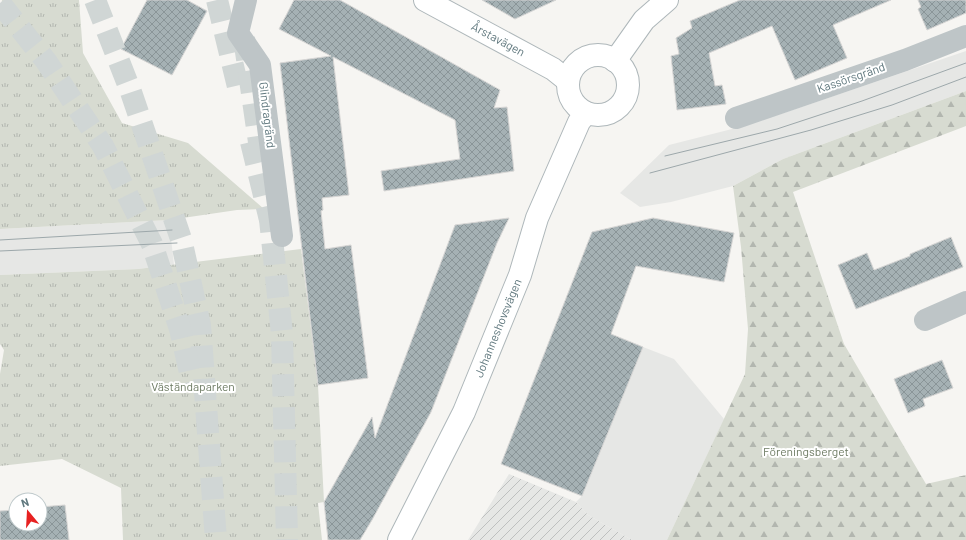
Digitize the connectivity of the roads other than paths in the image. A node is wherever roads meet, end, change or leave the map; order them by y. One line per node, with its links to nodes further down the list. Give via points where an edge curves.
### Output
1 (246, 0): 9 (street, Glindragränd, via 238,33 260,65)
2 (426, 0): 6 (main road, Årstavägen, via 552,69)
3 (667, 0): 5 (main road, via 644,20)
4 (966, 36): 8 (street, Kassörsgränd, via 905,60)
5 (616, 60): 6 (main road, via 603,55 587,57 575,66); 7 (main road, via 626,71 629,81 625,101 609,114 599,116)
6 (568, 81): 7 (main road, via 575,105)
7 (586, 112): 12 (main road, Johanneshovsvägen, via 579,122 539,212 520,274 464,412)
8 (736, 118)
9 (282, 236)
10 (966, 302): 11 (street)
11 (925, 320)
12 (399, 540)

